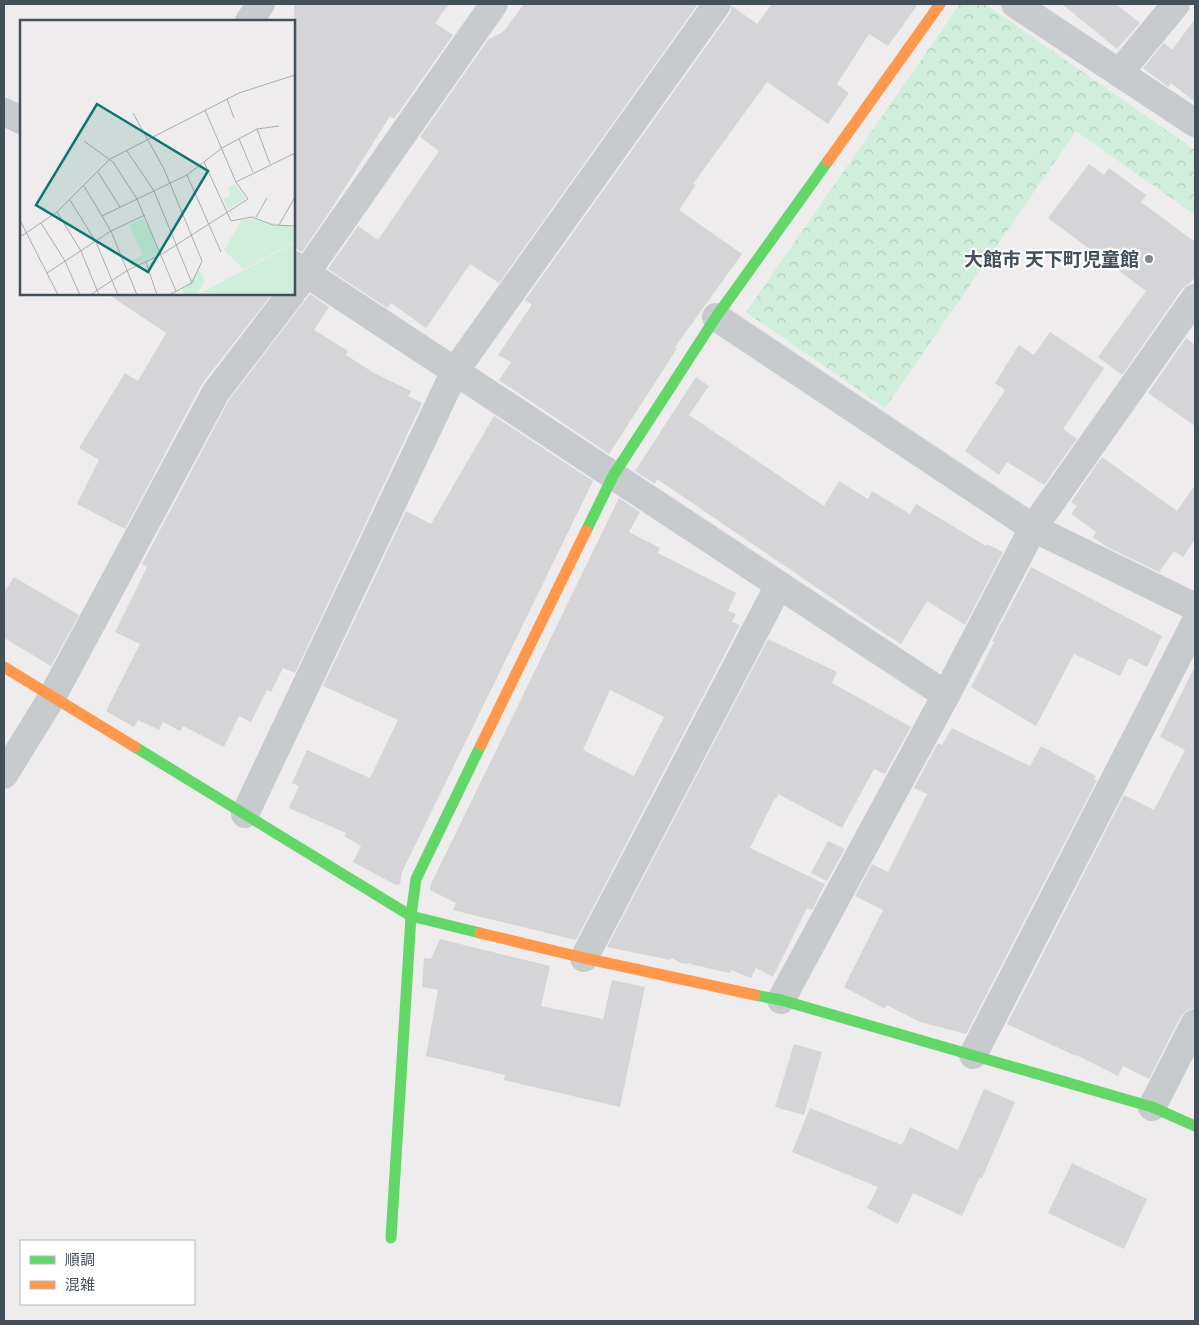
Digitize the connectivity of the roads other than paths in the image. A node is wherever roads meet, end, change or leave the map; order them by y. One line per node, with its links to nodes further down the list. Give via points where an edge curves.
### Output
1 (261, 4): 7 (street)
2 (494, 4): 12 (street)
3 (716, 4): 16 (street)
4 (940, 4): 15 (street)
5 (1015, 4): 8 (street)
6 (1176, 4): 8 (street)
7 (250, 20)
8 (1119, 73): 11 (street)
9 (4, 112): 10 (street)
10 (20, 120)
11 (1195, 123)
12 (296, 281): 16 (street)
13 (286, 295): 24 (street, via 216,392)
14 (1195, 298): 18 (street)
15 (716, 317): 17 (street); 18 (street)
16 (455, 371): 17 (street); 26 (street)
17 (613, 476): 19 (street); 27 (street, via 416,879)
18 (1033, 528): 20 (street); 23 (street)
19 (779, 585): 23 (street); 28 (street)
20 (1195, 607)
21 (1195, 623): 31 (street)
22 (4, 667): 24 (street)
23 (946, 695): 29 (street)
24 (52, 697): 25 (street); 26 (street)
25 (4, 775)
26 (245, 814): 27 (street)
27 (411, 916): 28 (street); 34 (street)
28 (584, 958): 29 (street)
29 (781, 1000): 31 (street)
30 (1195, 1023): 32 (street)
31 (973, 1055): 32 (street)
32 (1152, 1107): 33 (street)
33 (1195, 1126)
34 (392, 1238)

